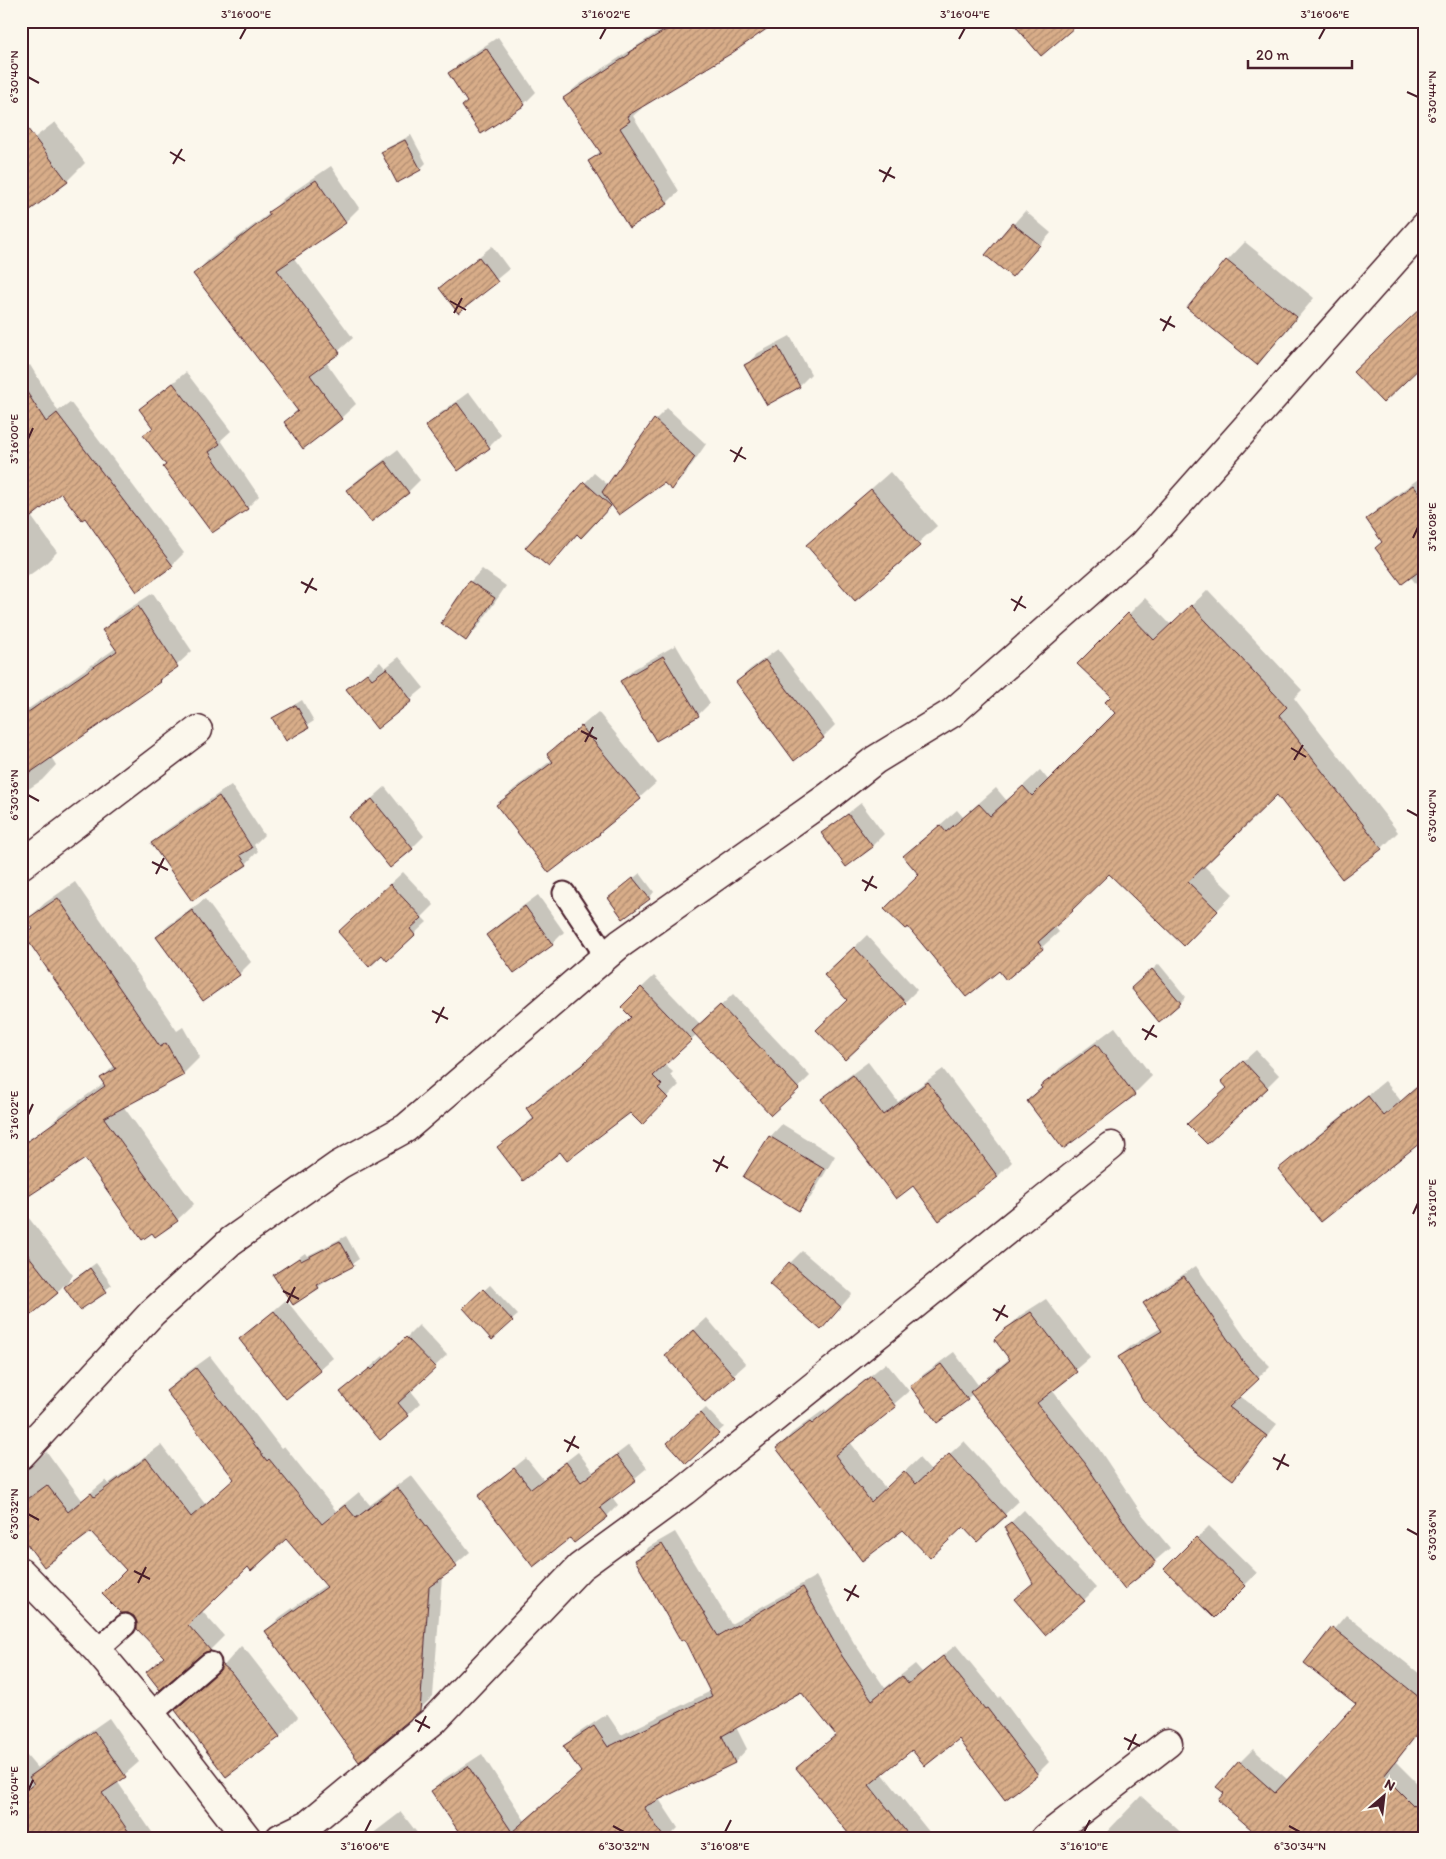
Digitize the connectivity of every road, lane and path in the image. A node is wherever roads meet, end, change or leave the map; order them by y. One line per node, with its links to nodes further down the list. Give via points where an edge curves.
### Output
1 (1425, 226): 5 (street, via 1142,545 952,713 875,760)
2 (198, 730): 3 (street)
3 (21, 865)
4 (564, 893): 5 (lane)
5 (606, 956): 7 (street, via 406,1128 339,1165 231,1241 152,1313)
6 (1111, 1146): 15 (street, via 684,1491 580,1567 434,1720 309,1824)
7 (21, 1455)
8 (21, 1572): 10 (street)
9 (125, 1625): 10 (lane)
10 (97, 1650): 12 (street)
11 (210, 1662): 12 (lane)
12 (151, 1714): 14 (street)
13 (1168, 1743): 16 (street)
14 (248, 1838)
15 (280, 1838)
16 (1044, 1838)

